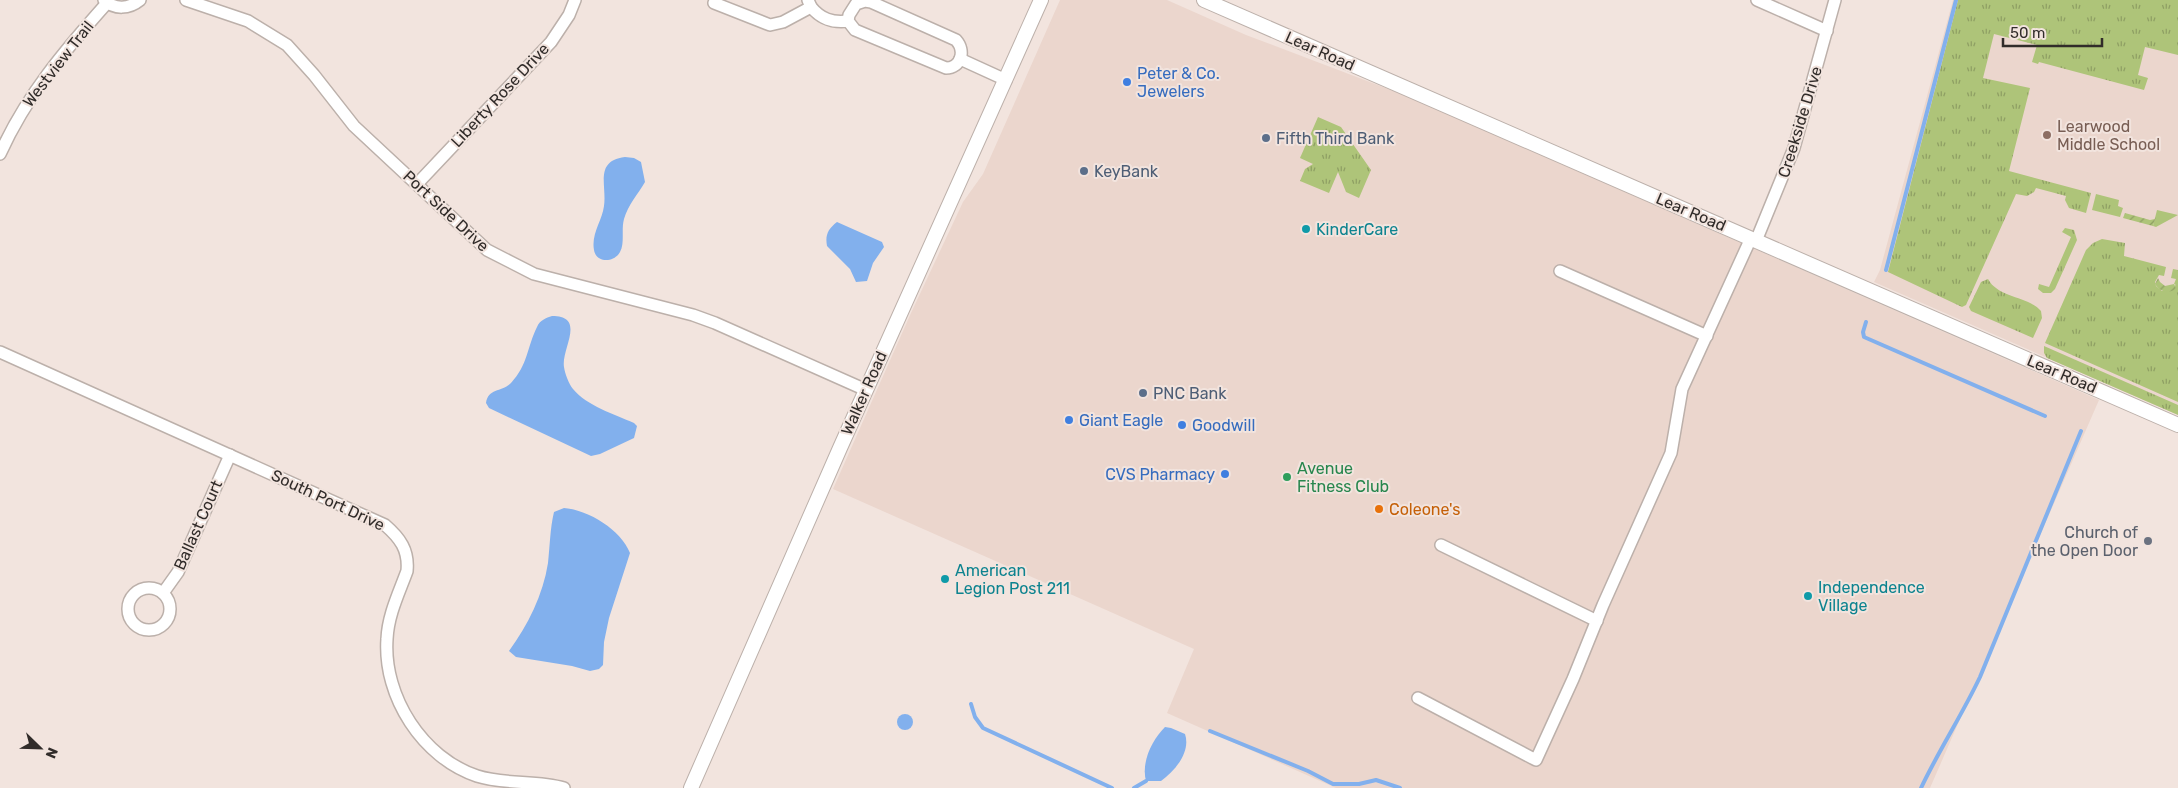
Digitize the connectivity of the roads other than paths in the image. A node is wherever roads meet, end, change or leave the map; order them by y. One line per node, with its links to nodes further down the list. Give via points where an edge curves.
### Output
1 (140, 0): 8 (street, via 123,8)
2 (186, 0): 16 (street, Port Side Drive, via 248,21 287,45 354,126)
3 (575, 0): 16 (street, Liberty Rose Drive, via 569,16 551,42)
4 (1041, 0): 14 (street, Walker Road)
5 (1204, 0): 17 (street, Lear Road)
6 (1757, 0): 12 (street)
7 (1835, 0): 12 (street, Creekside Drive)
8 (105, 1): 15 (street, Westview Trail, via 42,79)
9 (714, 3): 10 (street, via 770,25 783,22)
10 (810, 3): 11 (street, via 816,13 828,20)
11 (848, 21): 13 (street, via 855,30 946,68 953,67); 13 (street, via 856,4 871,2 956,40 962,52)
12 (1827, 31): 17 (street, Creekside Drive, via 1794,148)
13 (960, 60): 14 (street)
14 (1006, 80): 21 (street, Walker Road)
15 (0, 154)
16 (417, 184): 21 (street, Port Side Drive, via 487,250 520,268 550,279 693,315 744,334)
17 (1753, 239): 19 (street, Creekside Drive); 22 (street, Lear Road)
18 (1560, 272): 19 (street)
19 (1707, 336): 26 (street, Creekside Drive, via 1682,389 1670,453)
20 (0, 352): 23 (street, South Port Drive)
21 (866, 390): 29 (street, Walker Road)
22 (2178, 424)
23 (230, 455): 25 (street, Ballast Court, via 178,572); 28 (street, South Port Drive, via 379,521 402,542 407,555 407,571 390,616 387,652 394,690 408,720 421,736 444,757 478,776)
24 (1441, 544): 26 (street)
25 (163, 593)
26 (1597, 621): 27 (street, Creekside Drive, via 1536,760)
27 (1418, 698)
28 (564, 788)
29 (691, 788)

